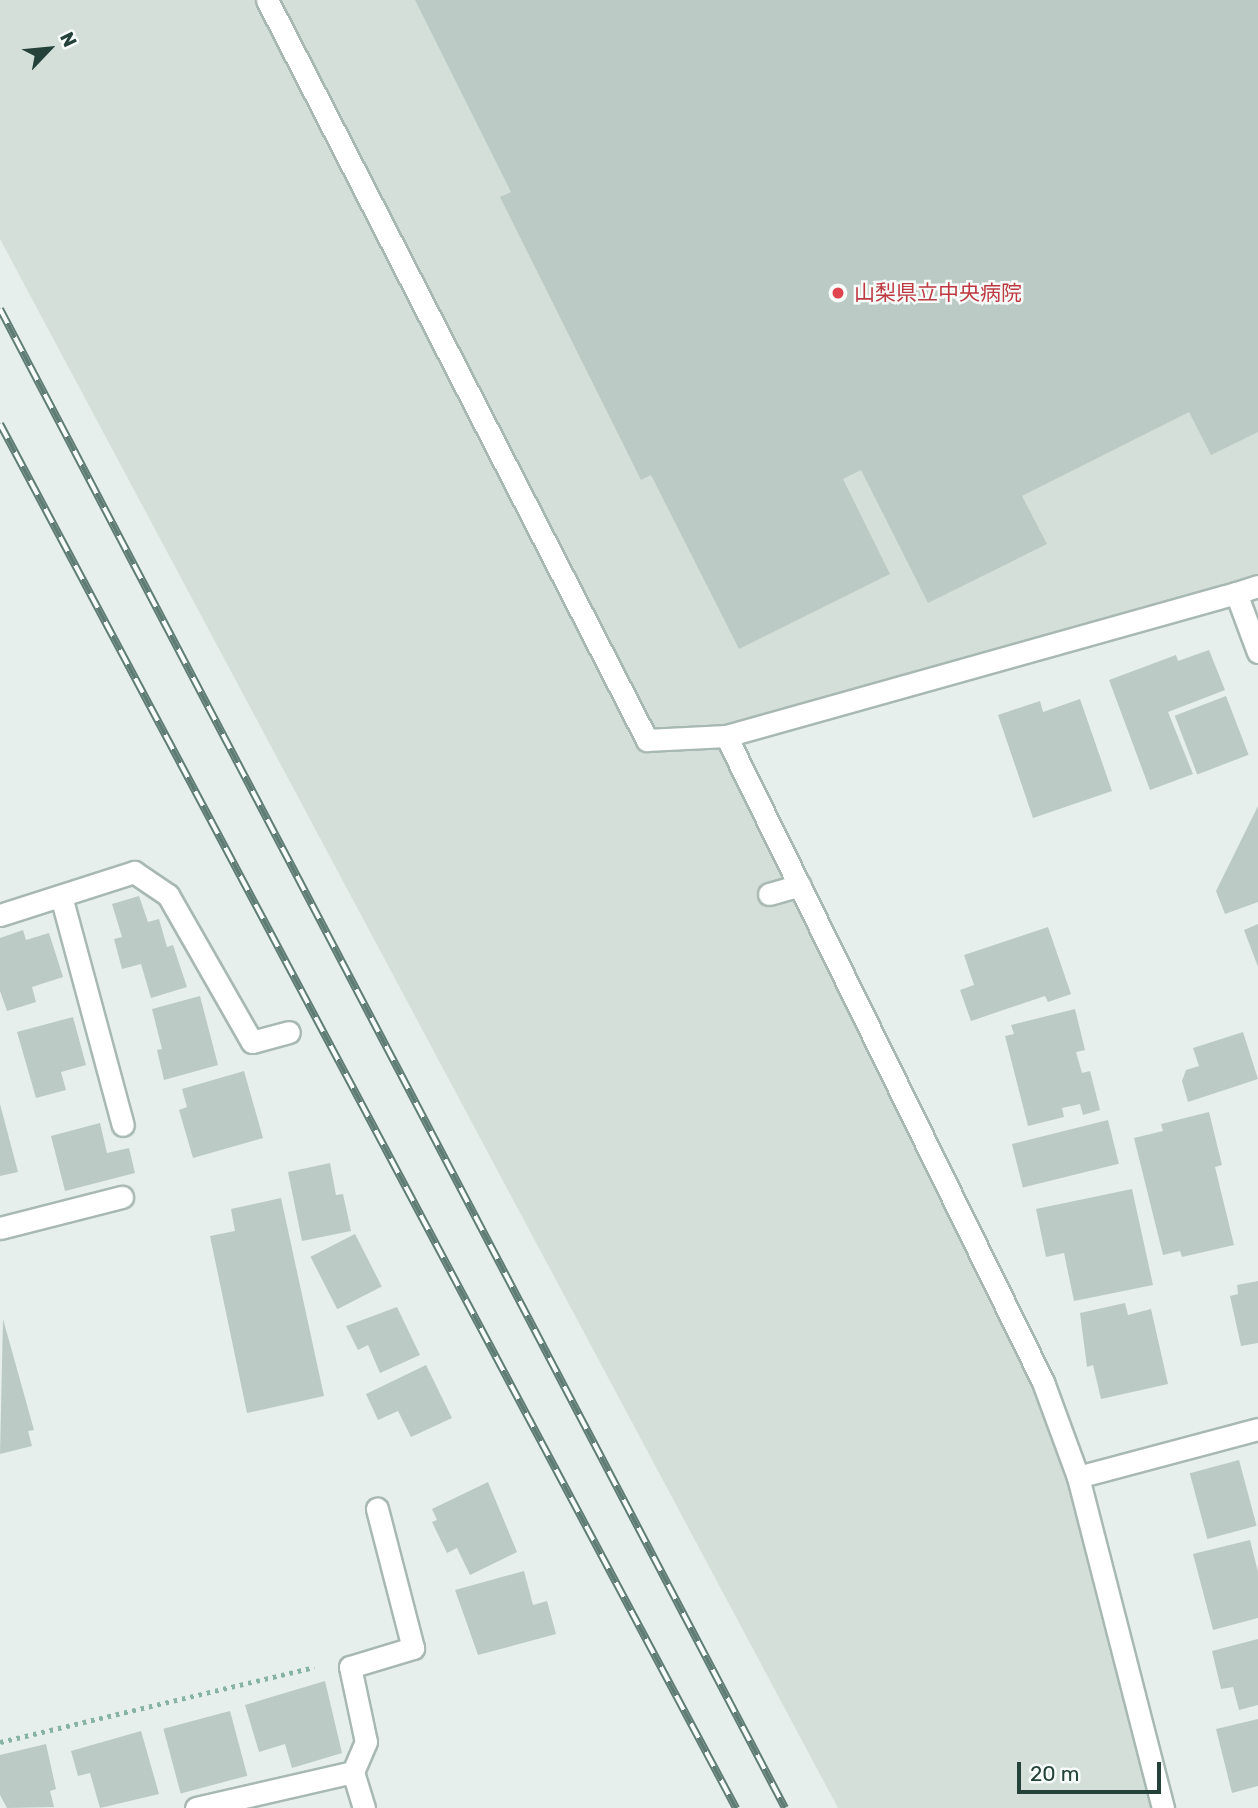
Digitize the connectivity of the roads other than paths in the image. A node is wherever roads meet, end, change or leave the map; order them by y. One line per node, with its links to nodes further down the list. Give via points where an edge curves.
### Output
1 (267, 0): 5 (street, via 647,740)
2 (1258, 586): 3 (street)
3 (1236, 593): 4 (street); 5 (street)
4 (1258, 652)
5 (726, 736): 6 (street)
6 (800, 885): 7 (street); 15 (street, via 1043,1382)
7 (769, 894)
8 (61, 896): 9 (street); 10 (street, via 134,872 168,895 252,1042); 11 (street)
9 (0, 915)
10 (289, 1032)
11 (123, 1125)
12 (122, 1197): 13 (street)
13 (0, 1227)
14 (1258, 1429): 15 (street)
15 (1078, 1477): 20 (street)
16 (377, 1509): 17 (street, via 413,1648 350,1667 366,1742)
17 (353, 1772): 18 (street); 19 (street)
18 (196, 1808)
19 (364, 1808)
20 (1163, 1808)

